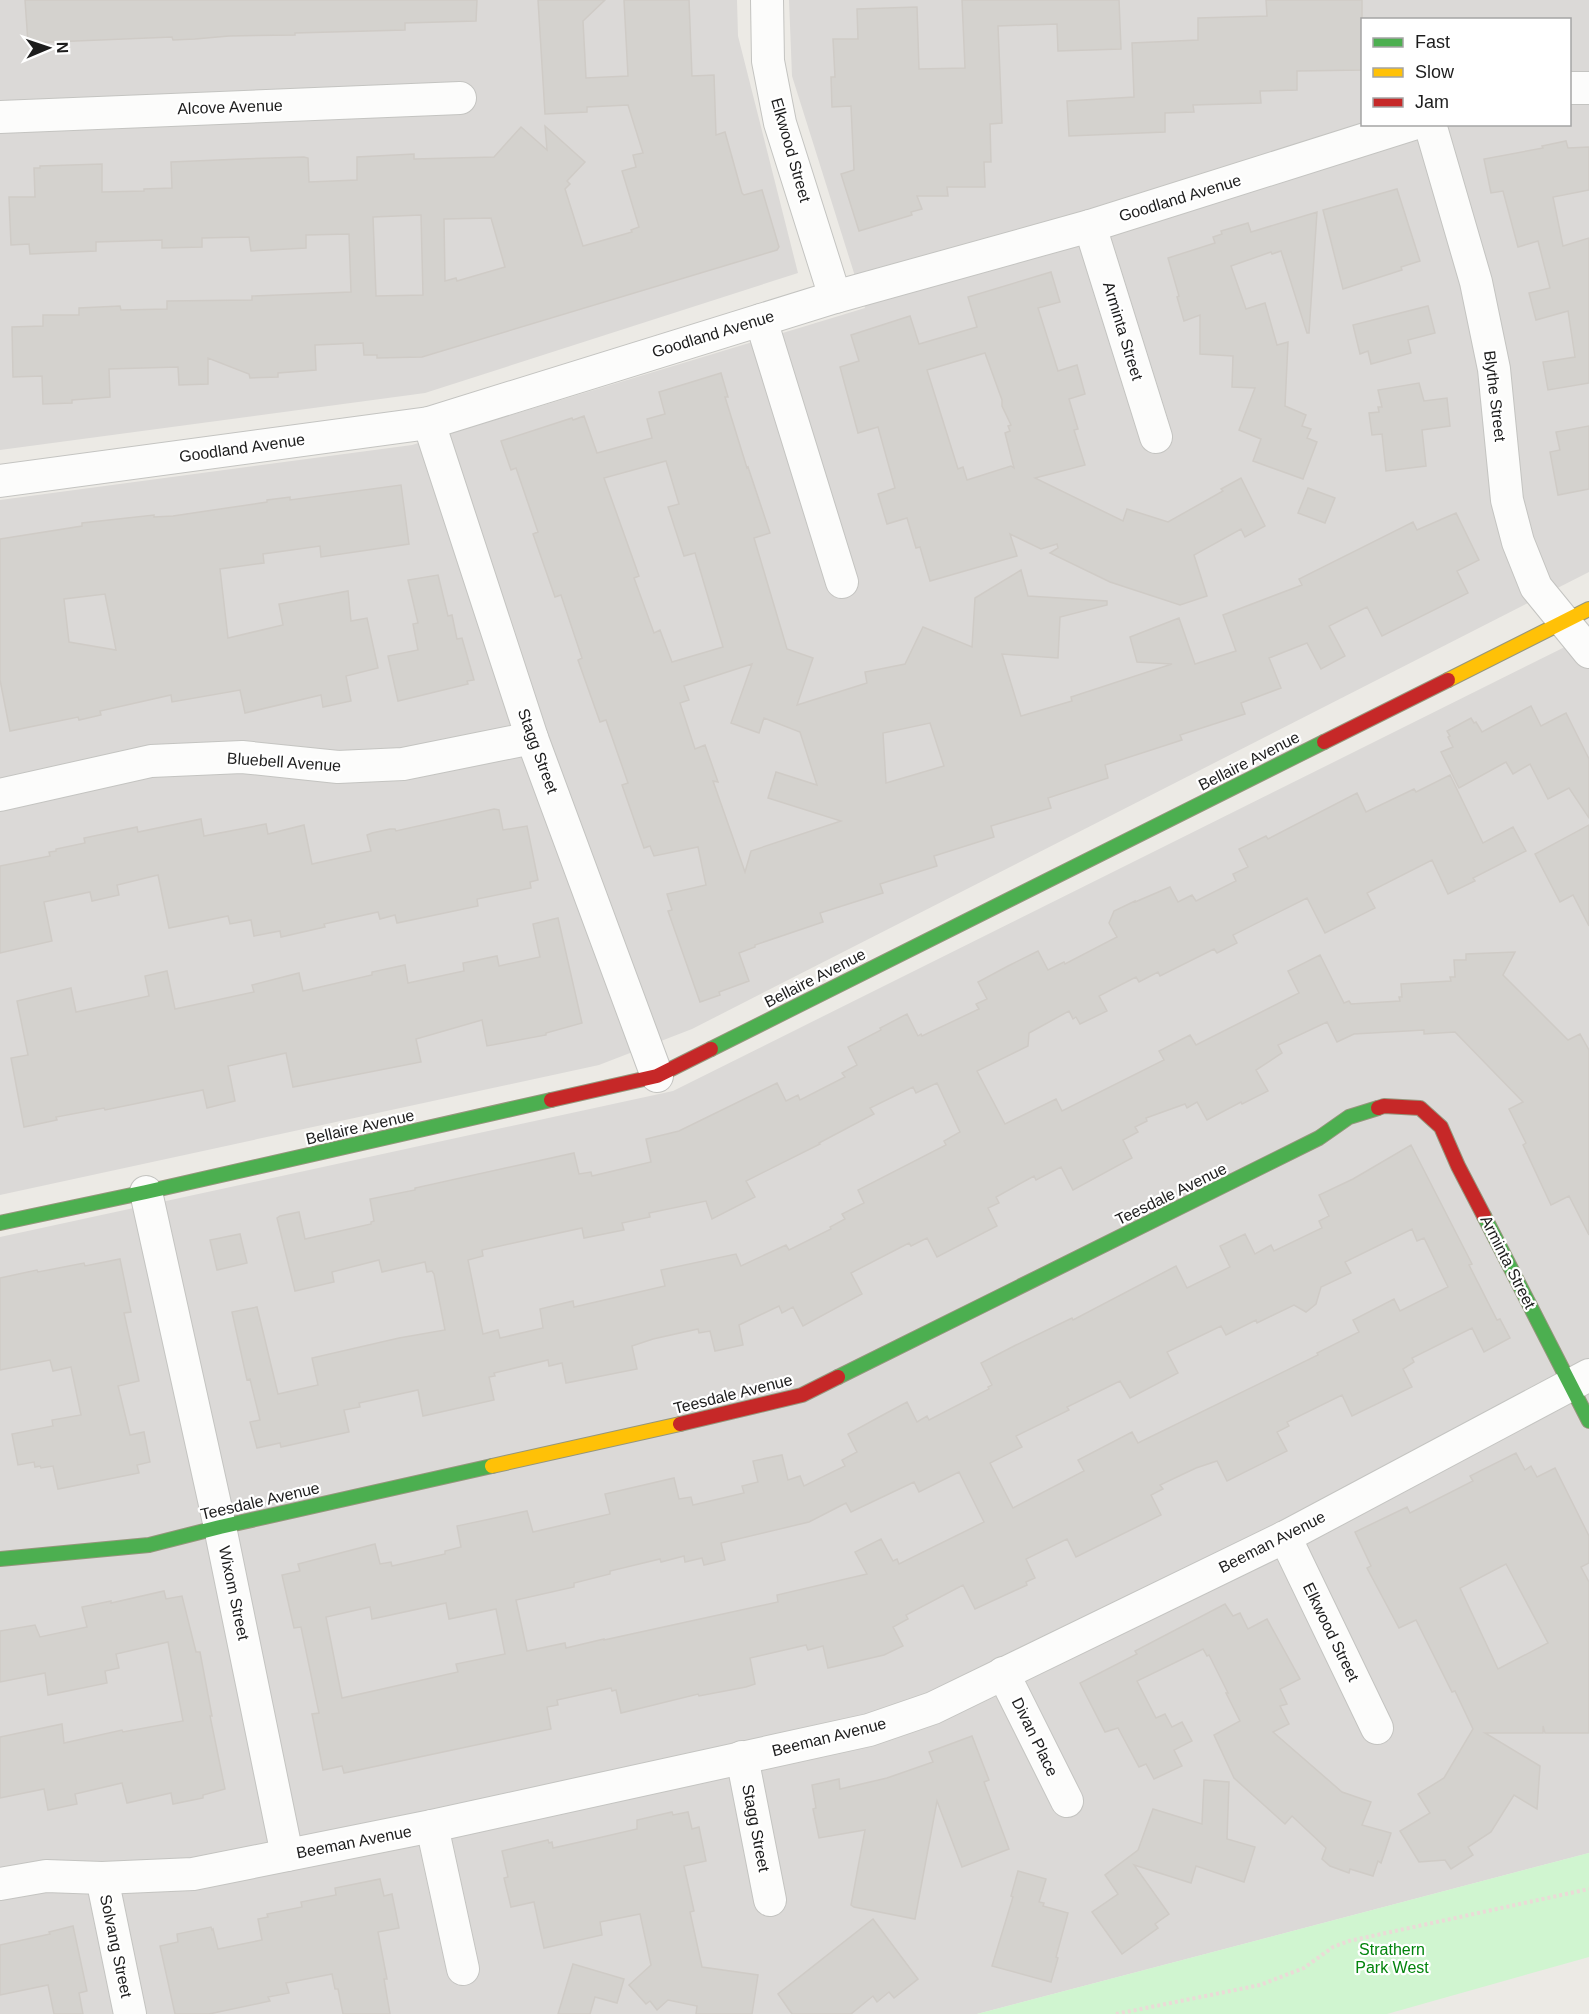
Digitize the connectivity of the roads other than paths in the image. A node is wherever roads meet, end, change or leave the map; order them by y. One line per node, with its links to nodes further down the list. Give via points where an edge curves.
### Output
1 (767, 0): 9 (street, Elkwood Street, via 768,61 780,123)
2 (1571, 88): 3 (street)
3 (1589, 88)
4 (460, 98): 5 (street, Alcove Avenue)
5 (0, 117)
6 (1407, 126): 8 (street, Goodland Avenue)
7 (1431, 126): 15 (street, Blythe Street, via 1476,282 1494,369 1507,500 1518,542 1536,587)
8 (1090, 226): 9 (street, Goodland Avenue); 12 (street, Arminta Street)
9 (835, 297): 10 (street, Goodland Avenue)
10 (761, 320): 11 (street, Goodland Avenue); 14 (street)
11 (429, 423): 13 (street, Goodland Avenue); 17 (street, Stagg Street)
12 (1156, 436)
13 (0, 481)
14 (842, 582)
15 (1576, 615): 16 (street, Blythe Street); 19 (street, Bellaire Avenue)
16 (1589, 652)
17 (532, 738): 18 (street, Bluebell Avenue, via 403,764 338,767 242,757 152,761); 19 (street, Stagg Street)
18 (0, 795)
19 (657, 1076): 21 (street, Bellaire Avenue)
20 (1420, 1108): 23 (street, Arminta Street, via 1441,1127 1463,1176); 25 (street, Teesdale Avenue, via 1384,1106 1349,1117 1319,1138 802,1395)
21 (146, 1192): 22 (street, Bellaire Avenue); 25 (street, Wixom Street)
22 (0, 1223)
23 (1580, 1380): 24 (street, Arminta Street); 26 (street, Beeman Avenue)
24 (1589, 1421)
25 (220, 1527): 27 (street, Teesdale Avenue, via 149,1545); 33 (street, Wixom Street)
26 (1285, 1537): 28 (street, Beeman Avenue); 29 (street, Elkwood Street)
27 (0, 1559)
28 (1003, 1673): 30 (street, Beeman Avenue, via 933,1708 869,1730); 31 (street, Divan Place)
29 (1377, 1728)
30 (742, 1757): 32 (street, Beeman Avenue); 36 (street, Stagg Street)
31 (1067, 1801)
32 (432, 1826): 33 (street, Beeman Avenue); 37 (street)
33 (287, 1855): 34 (street, Beeman Avenue, via 193,1874)
34 (102, 1878): 35 (street, Beeman Avenue, via 46,1876); 38 (street, Solvang Street)
35 (0, 1884)
36 (770, 1900)
37 (464, 1970)
38 (130, 2014)

